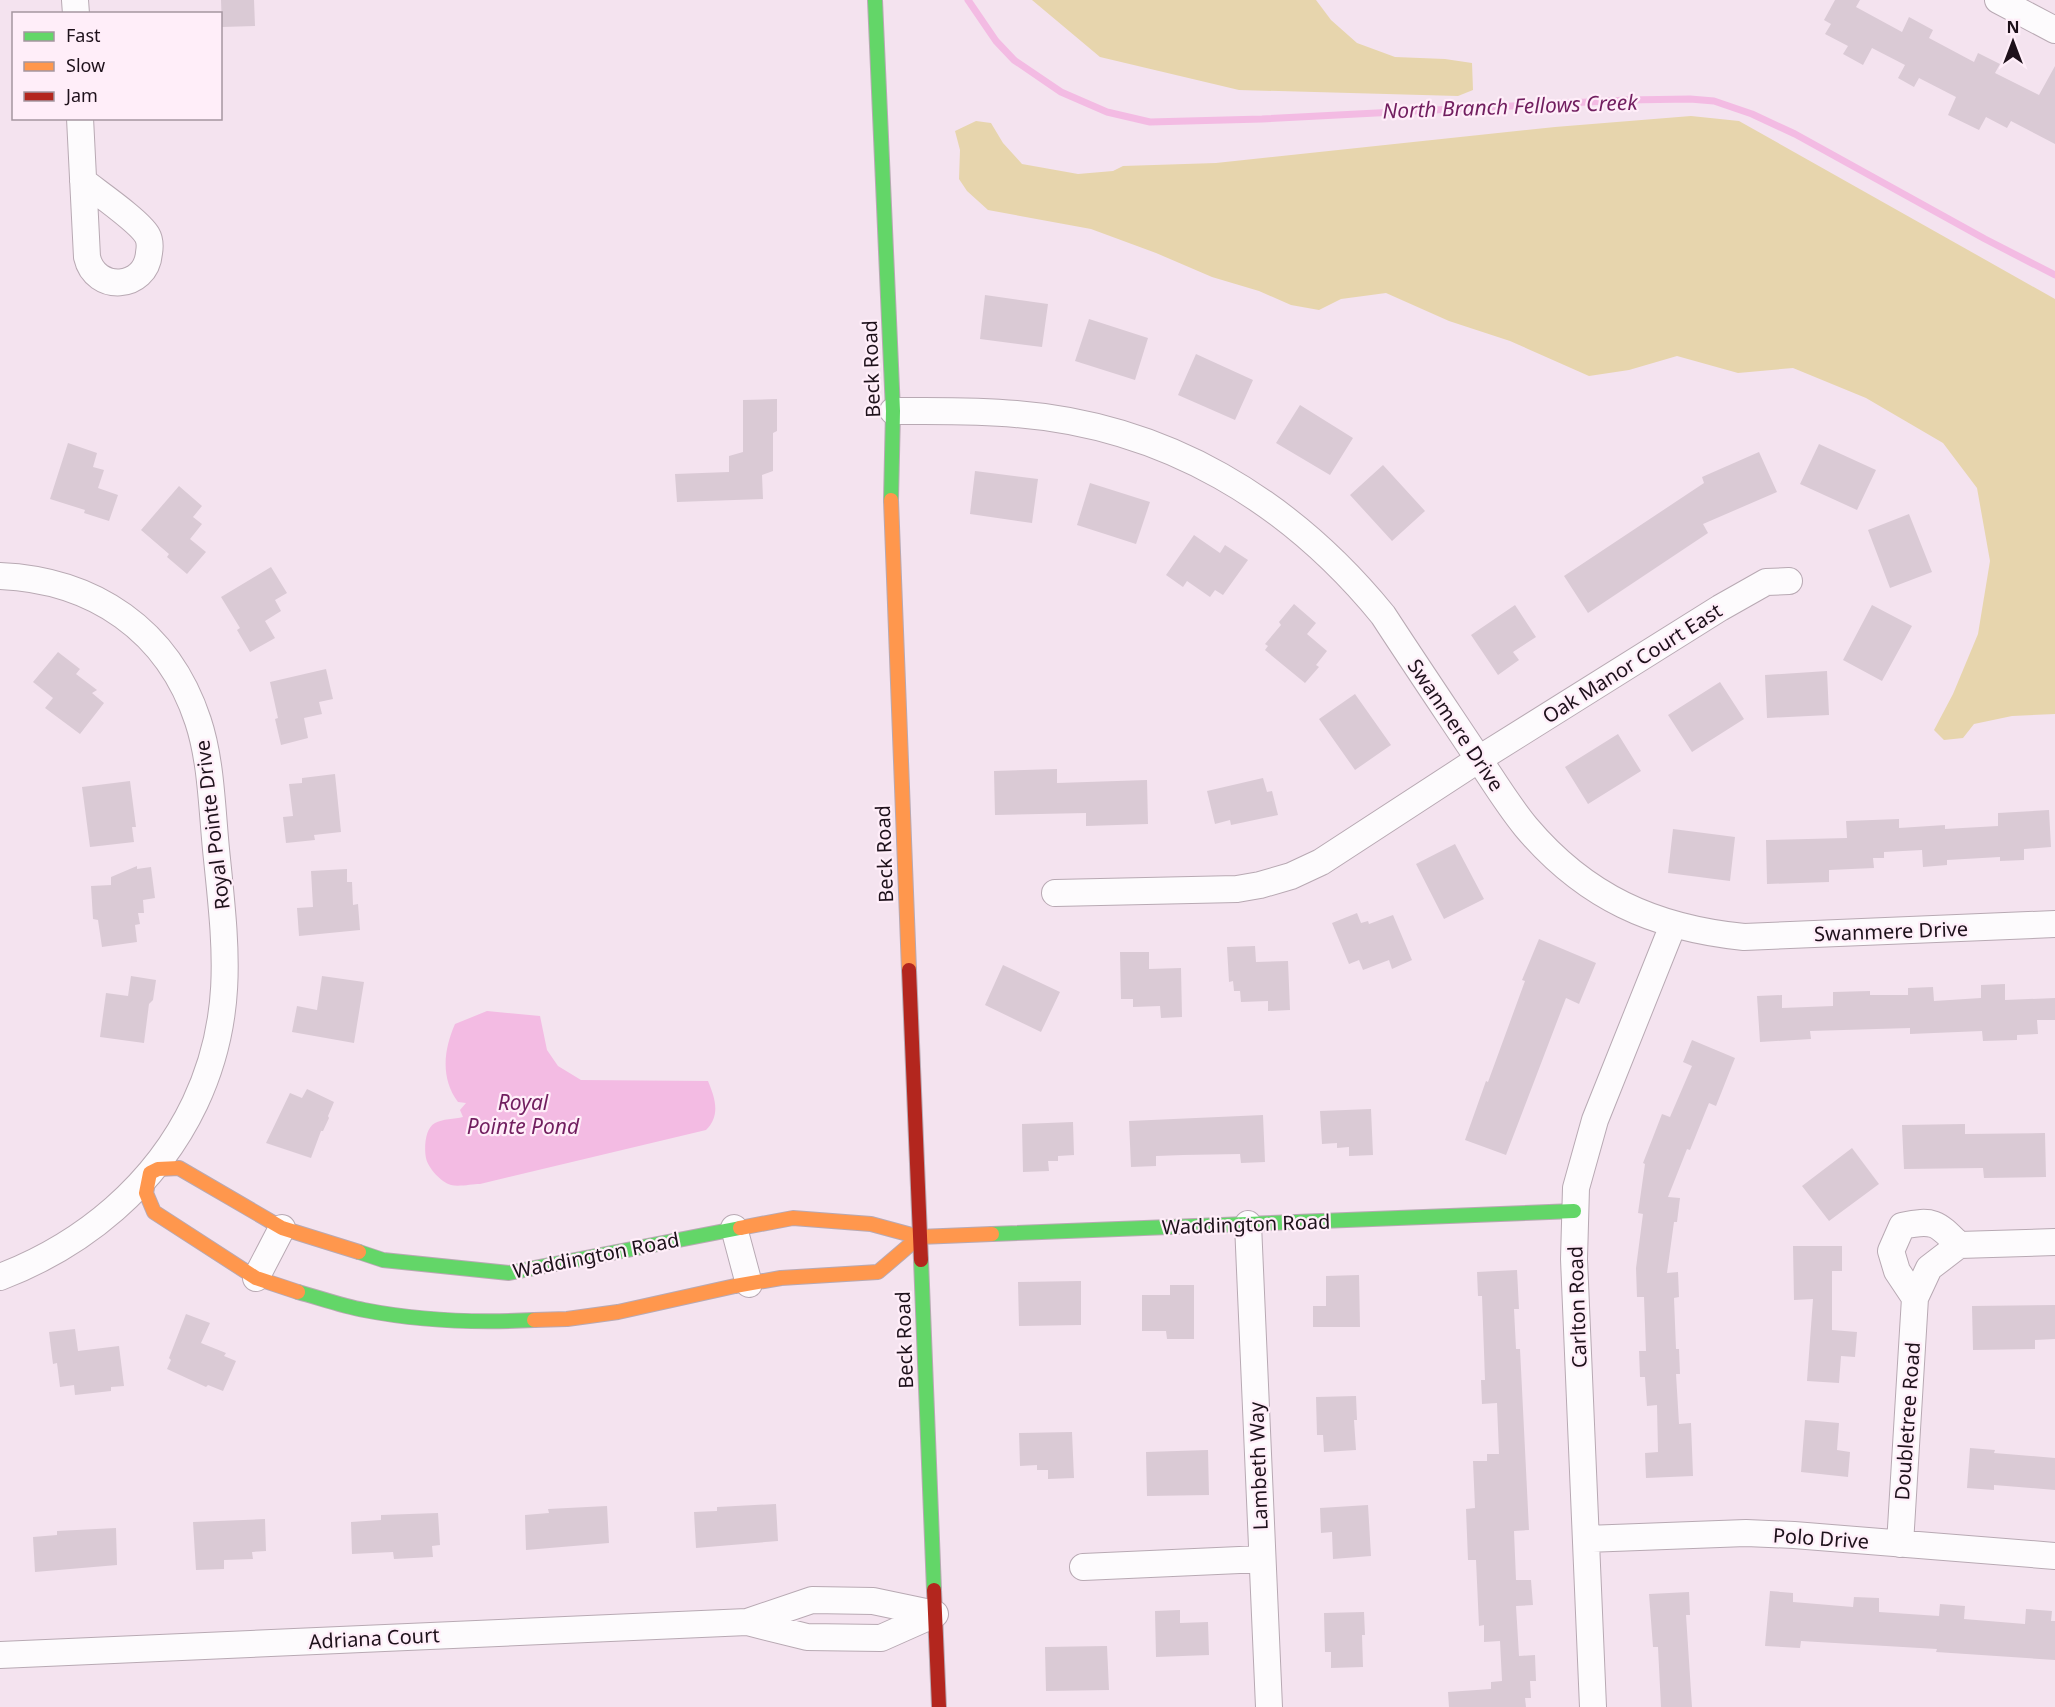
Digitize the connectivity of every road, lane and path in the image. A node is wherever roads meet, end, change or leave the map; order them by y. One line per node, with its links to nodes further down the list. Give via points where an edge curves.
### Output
1 (875, 0): 6 (street, Beck Road)
2 (1998, 0): 3 (street)
3 (2055, 30)
4 (80, 120): 5 (street)
5 (83, 181)
6 (893, 411): 9 (street, Swanmere Drive, via 1008,413 1068,421 1160,447 1233,482 1299,529 1360,588 1383,615); 22 (street, Beck Road, via 891,505)
7 (0, 576): 13 (street, Royal Pointe Drive, via 66,586 102,602 127,619 151,640 172,667 199,723 226,942 225,993 206,1077)
8 (1789, 581): 9 (street, Oak Manor Court East, via 1766,582 1720,608)
9 (1479, 759): 10 (street, Oak Manor Court East, via 1321,862 1291,876 1236,889); 12 (street, Swanmere Drive, via 1525,826 1565,867 1612,900)
10 (1055, 893)
11 (2055, 924): 12 (street, Swanmere Drive, via 1744,937 1708,934)
12 (1673, 925): 17 (street, Carlton Road, via 1595,1120 1576,1188)
13 (179, 1134): 14 (street, via 179,1155); 15 (street, Royal Pointe Drive)
14 (188, 1172): 15 (street, Waddington Road, via 169,1168); 20 (street, Waddington Road)
15 (150, 1173): 16 (street, Royal Pointe Drive); 18 (street, via 146,1196)
16 (116, 1208): 18 (street, via 125,1205); 25 (street, Royal Pointe Drive, via 46,1257)
17 (1574, 1211): 19 (street, Waddington Road); 29 (street, Carlton Road)
18 (154, 1212): 26 (street)
19 (1248, 1224): 22 (street, Waddington Road); 32 (street, Lambeth Way)
20 (282, 1228): 21 (street, Waddington Road, via 383,1260 509,1273); 26 (street)
21 (734, 1228): 22 (street, Waddington Road, via 793,1218 871,1224); 27 (street)
22 (919, 1237): 27 (street, via 878,1272 781,1278); 34 (street, Beck Road)
23 (2055, 1242): 24 (street)
24 (1959, 1245): 28 (street, Doubletree Road, via 1929,1268); 28 (street, via 1942,1228 1925,1221 1902,1226 1891,1251 1897,1271)
25 (0, 1277)
26 (256, 1278): 27 (street, via 364,1310 433,1320 499,1322 618,1312)
27 (749, 1284)
28 (1915, 1298): 30 (street, Doubletree Road)
29 (1586, 1539): 30 (street, Polo Drive, via 1746,1533); 39 (street, Carlton Road)
30 (1900, 1544): 31 (street, Polo Drive)
31 (2055, 1556)
32 (1262, 1559): 33 (street); 38 (street, Lambeth Way)
33 (1083, 1567)
34 (935, 1614): 35 (street, Adriana Court, via 873,1601 812,1600); 35 (street, Adriana Court, via 881,1638 807,1637); 37 (street, Beck Road)
35 (747, 1622): 36 (street, Adriana Court)
36 (0, 1655)
37 (939, 1707)
38 (1269, 1707)
39 (1593, 1707)

